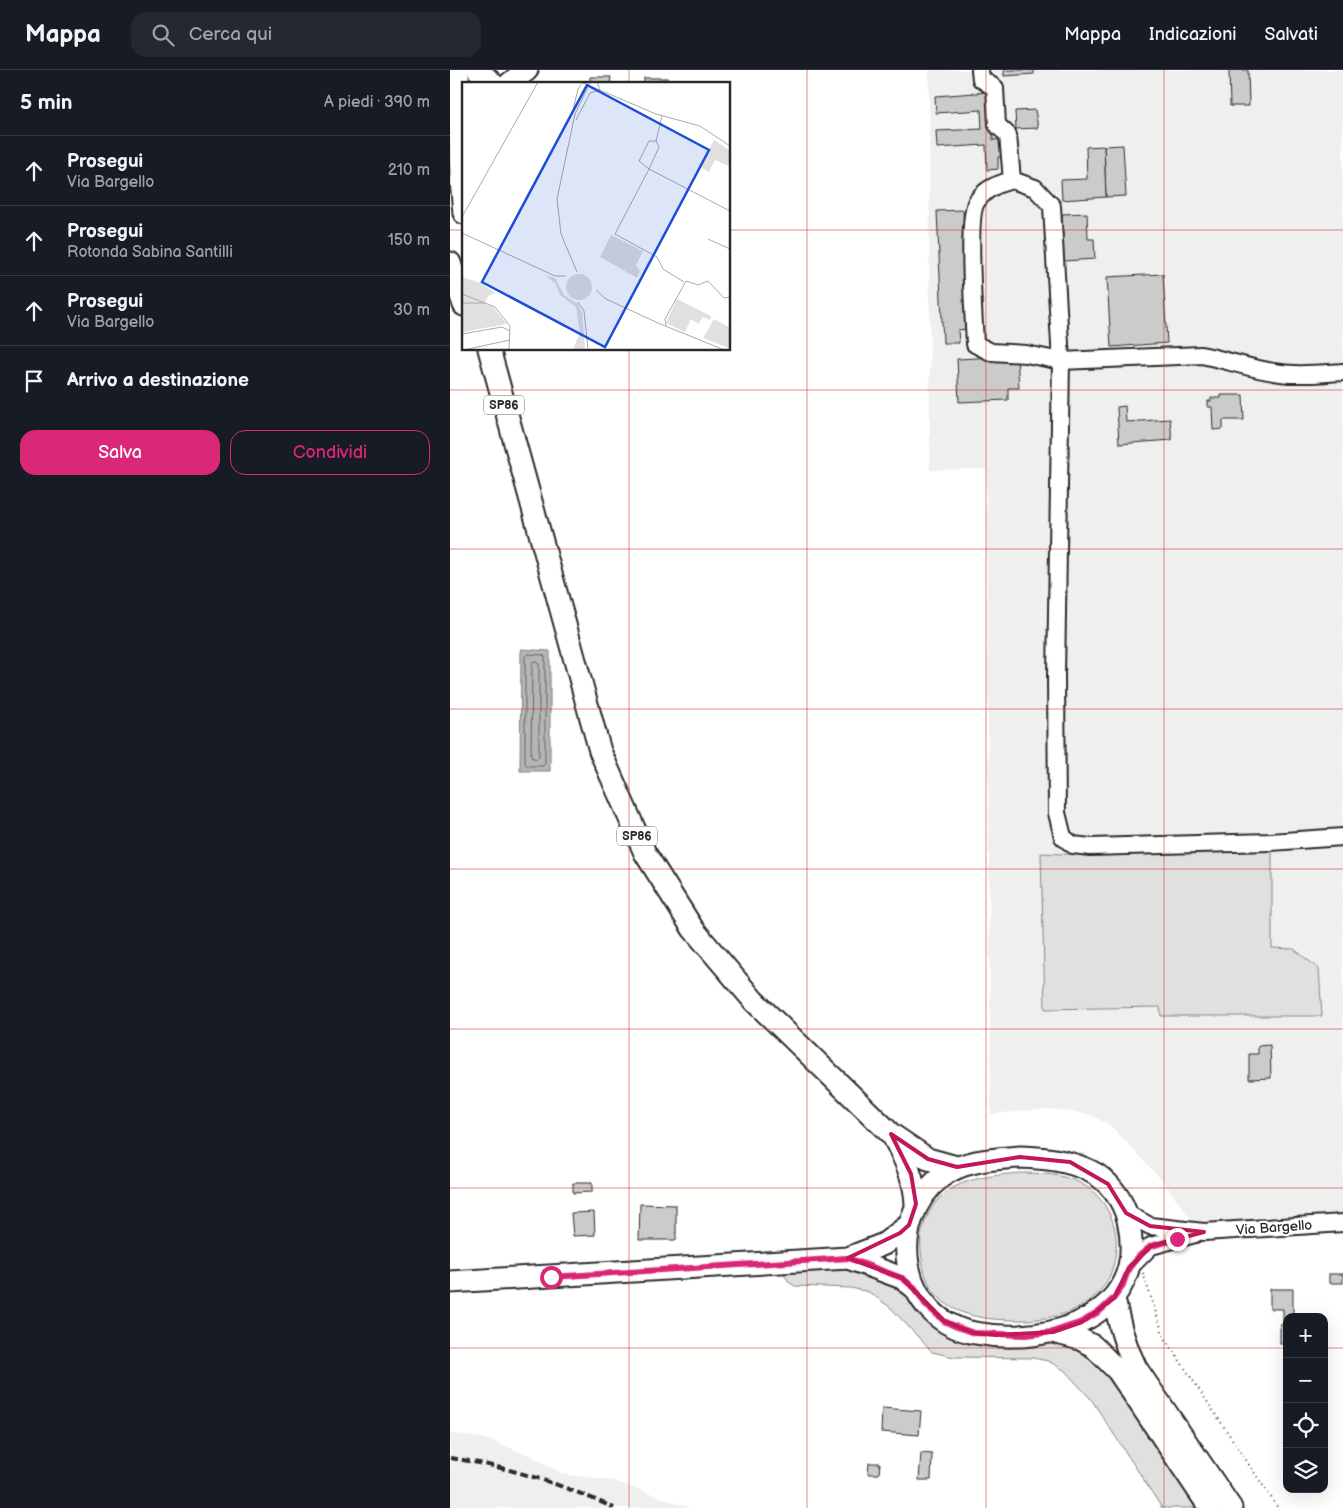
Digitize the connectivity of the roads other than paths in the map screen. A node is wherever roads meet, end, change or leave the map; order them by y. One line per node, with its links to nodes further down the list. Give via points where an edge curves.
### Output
1 (458, 70): 8 (main road)
2 (478, 70): 5 (main road)
3 (527, 70): 6 (main road)
4 (980, 70): 7 (street, via 981,79 995,88 997,125 1008,135)
5 (491, 82)
6 (512, 82)
7 (1012, 180): 14 (street, via 1035,188 1052,206); 14 (street, via 992,186 975,202 971,226 974,344 991,352 1026,354)
8 (462, 196)
9 (450, 263): 10 (main road)
10 (462, 299)
11 (479, 350): 16 (main road)
12 (489, 350): 16 (main road, SP86)
13 (502, 350): 16 (main road)
14 (1060, 361): 15 (street, via 1201,355 1284,374); 17 (street, via 1056,686 1057,813 1063,837 1073,845 1090,847)
15 (1343, 372)
16 (519, 460): 18 (main road, SP86, via 600,751 645,853 693,929 724,968)
17 (1343, 837)
18 (892, 1134): 19 (main road, SP86, via 928,1159); 20 (main road, SP86, via 911,1174)
19 (957, 1167): 20 (main road, via 941,1177); 21 (main road, via 1020,1156 1070,1162 1092,1171 1108,1184)
20 (916, 1204): 23 (main road)
21 (1126, 1213): 24 (street, Via Bargello, via 1150,1226); 26 (main road)
22 (1343, 1223): 24 (street, Via Bargello)
23 (909, 1225): 25 (main road, via 884,1244); 28 (main road, via 906,1249)
24 (1204, 1232): 26 (street, Via Bargello, via 1151,1246)
25 (848, 1258): 27 (main road); 28 (main road, via 902,1278)
26 (1136, 1268): 29 (main road)
27 (450, 1282)
28 (915, 1288): 30 (main road, via 925,1304 944,1321 974,1333 1026,1335)
29 (1114, 1298): 30 (main road, via 1082,1322); 32 (main road, via 1125,1347 1136,1368)
30 (1052, 1332): 31 (main road, via 1080,1339 1106,1357)
31 (1208, 1506)
32 (1231, 1508)

